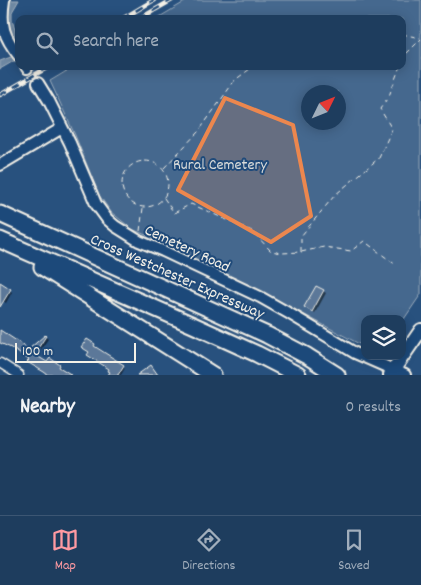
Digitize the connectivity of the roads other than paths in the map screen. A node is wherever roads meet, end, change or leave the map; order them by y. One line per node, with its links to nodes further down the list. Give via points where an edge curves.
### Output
1 (4, 0): 2 (street, via 3,32)
2 (15, 51)
3 (38, 84): 4 (street, Cemetery Road)
4 (62, 128): 5 (street); 10 (street, Cemetery Road, via 96,204 115,226 139,241 260,297 355,353)
5 (0, 165)
6 (1, 215): 14 (highway, Cross Westchester Expressway, via 268,335)
7 (0, 241): 12 (highway); 13 (highway, via 193,324)
8 (421, 330): 10 (main road)
9 (0, 363): 11 (street)
10 (396, 373)
11 (19, 375)
12 (213, 375)
13 (298, 375)
14 (337, 375)

